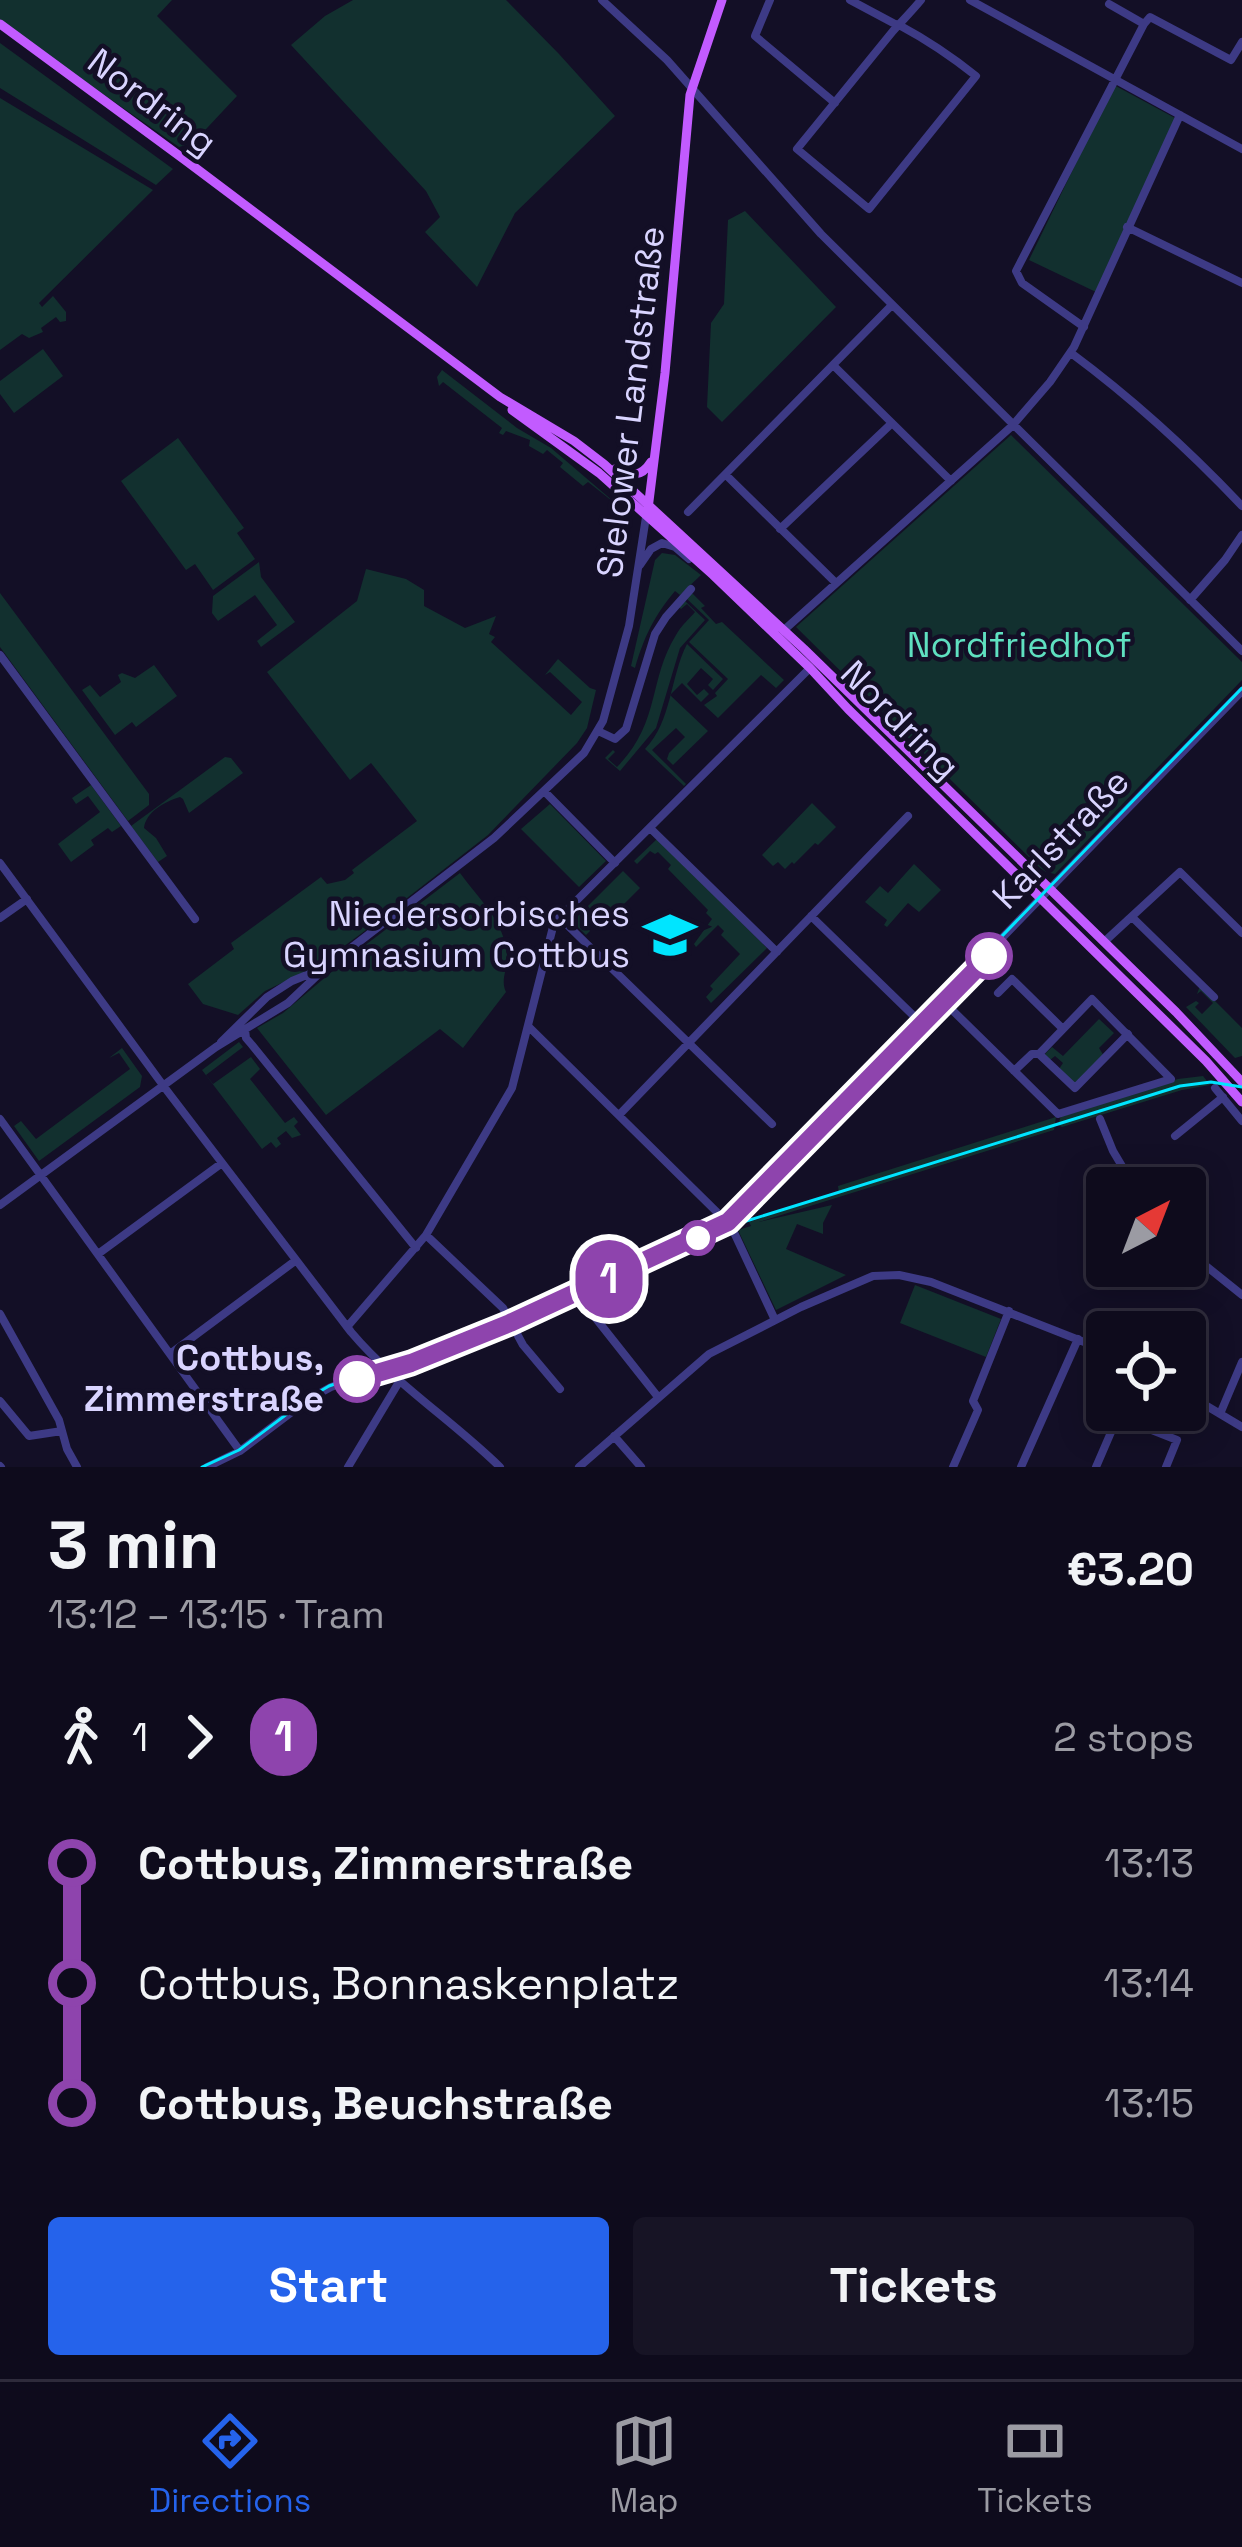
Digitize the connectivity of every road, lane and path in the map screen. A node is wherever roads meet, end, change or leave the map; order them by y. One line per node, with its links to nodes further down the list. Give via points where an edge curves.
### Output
1 (602, 0): 13 (street)
2 (722, 0): 13 (main road, Sielower Landstraße)
3 (770, 0): 14 (street, via 755,36)
4 (850, 0): 10 (street)
5 (921, 0): 10 (street)
6 (970, 0): 12 (street)
7 (1109, 4): 8 (street)
8 (1144, 24): 11 (street, via 1150,17 1231,60); 12 (street)
9 (0, 25): 23 (main road, Nordring)
10 (898, 26): 14 (street); 14 (street, via 976,76 869,209 797,149)
11 (1242, 42)
12 (1114, 79): 15 (street); 20 (street, via 1016,271)
13 (691, 87): 19 (street); 26 (main road, Sielower Landstraße)
14 (835, 103)
15 (1180, 115): 16 (street); 17 (street)
16 (1242, 149)
17 (1127, 227): 18 (street); 20 (street)
18 (1242, 283)
19 (891, 306): 22 (street); 25 (street)
20 (1084, 327): 21 (street)
21 (1071, 353): 25 (street); 30 (street)
22 (834, 366): 24 (street); 28 (street)
23 (500, 398): 27 (main road, Nordring); 31 (main road, Nordring)
24 (892, 423): 29 (street); 33 (street)
25 (1012, 426): 29 (street); 39 (street)
26 (655, 458): 27 (main road, via 630,476); 31 (main road, Sielower Landstraße)
27 (604, 464): 31 (main road, Nordring)
28 (726, 475): 32 (street); 33 (street)
29 (951, 481): 37 (street)
30 (1242, 506)
31 (647, 511): 35 (street, Sielower Landstraße); 36 (main road, Nordring); 40 (main road, Nordring)
32 (688, 512)
33 (780, 529): 37 (street)
34 (1242, 535): 39 (street)
35 (639, 566): 36 (street, via 662,543); 45 (street, Sielower Landstraße)
36 (700, 566): 43 (main road, Nordring)
37 (836, 584): 40 (street)
38 (691, 589): 45 (street, via 656,634 626,729 615,739)
39 (1190, 600): 41 (street)
40 (784, 630): 51 (main road, Nordring)
41 (1242, 651)
42 (0, 655): 57 (street)
43 (810, 668): 48 (street); 51 (main road, Nordring)
44 (1242, 691): 51 (street, Karlstraße)
45 (598, 731): 46 (street, Sielower Landstraße)
46 (545, 791): 50 (street); 61 (street, Sielower Landstraße)
47 (908, 816): 53 (street)
48 (650, 828): 50 (street); 60 (street)
49 (0, 863): 52 (street)
50 (614, 863): 54 (street)
51 (1046, 894): 59 (main road, Nordring); 64 (street, Karlstraße); 74 (main road, Nordring)
52 (27, 899): 55 (street); 77 (street)
53 (811, 916): 60 (street); 65 (street)
54 (559, 917): 66 (street); 70 (street)
55 (0, 918)
56 (1133, 918): 58 (street, via 1180,872); 59 (street); 63 (street)
57 (195, 919)
58 (1242, 933)
59 (1104, 943): 73 (main road, Nordring)
60 (777, 952): 70 (street)
61 (325, 968): 68 (street); 71 (street, via 267,997)
62 (998, 993): 67 (street, via 1012,979)
63 (1214, 997)
64 (943, 1000): 65 (street, Karlstraße); 75 (street)
65 (920, 1023): 93 (street, Karlstraße)
66 (528, 1025): 83 (street); 94 (street, via 512,1088)
67 (1063, 1029): 69 (street, via 1092,999); 72 (street)
68 (245, 1030): 71 (street); 95 (street)
69 (1128, 1034): 78 (street); 82 (street, via 1172,1079)
70 (689, 1045): 83 (street); 87 (street)
71 (216, 1047): 77 (street)
72 (1039, 1054): 75 (street); 78 (street)
73 (1231, 1063): 74 (main road); 76 (main road, Nordring)
74 (1212, 1067): 81 (main road, Nordring)
75 (1014, 1071): 82 (street, via 1058,1114)
76 (1242, 1082)
77 (163, 1085): 89 (street); 91 (street)
78 (1075, 1088): 82 (street)
79 (1216, 1088): 80 (street)
80 (1223, 1097): 86 (street); 88 (street)
81 (1242, 1102)
82 (1081, 1107)
83 (619, 1115): 93 (street)
84 (0, 1118): 91 (street)
85 (1100, 1119): 90 (street)
86 (1242, 1121)
87 (772, 1124)
88 (1175, 1136)
89 (222, 1163): 96 (street); 97 (street)
90 (1123, 1167)
91 (41, 1175): 92 (street); 96 (street)
92 (0, 1205)
93 (727, 1221): 99 (street, Karlstraße); 103 (street)
94 (426, 1235): 95 (street); 104 (street)
95 (416, 1247): 105 (street)
96 (98, 1254): 108 (street)
97 (295, 1261): 105 (street); 108 (street)
98 (1206, 1267): 100 (street)
99 (575, 1292): 104 (street, Karlstraße); 113 (street)
100 (1242, 1295)
101 (1009, 1311): 103 (street, via 899,1275 860,1280); 106 (street); 129 (street)
102 (0, 1314): 118 (street)
103 (775, 1320): 113 (street, via 709,1354)
104 (509, 1322): 110 (street, Karlstraße); 112 (street)
105 (347, 1328): 110 (street)
106 (1078, 1340): 107 (street); 130 (street)
107 (1086, 1343)
108 (170, 1354): 122 (street)
109 (1242, 1362): 116 (street)
110 (385, 1369): 111 (street); 122 (street, Karlstraße, via 321,1392)
111 (399, 1382): 125 (street); 126 (street)
112 (560, 1389)
113 (658, 1397): 121 (street)
114 (0, 1401): 118 (street, via 28,1436)
115 (1206, 1406): 116 (street)
116 (1220, 1414): 117 (street)
117 (1242, 1427)
118 (62, 1431): 123 (street)
119 (1112, 1431): 131 (street)
120 (1154, 1431): 132 (street, via 1177,1440)
121 (614, 1436): 127 (street); 128 (street)
122 (239, 1451): 124 (street, Karlstraße)
123 (77, 1467)
124 (207, 1467)
125 (348, 1467)
126 (500, 1467)
127 (579, 1467)
128 (641, 1467)
129 (953, 1467)
130 (1021, 1467)
131 (1096, 1467)
132 (1166, 1467)

